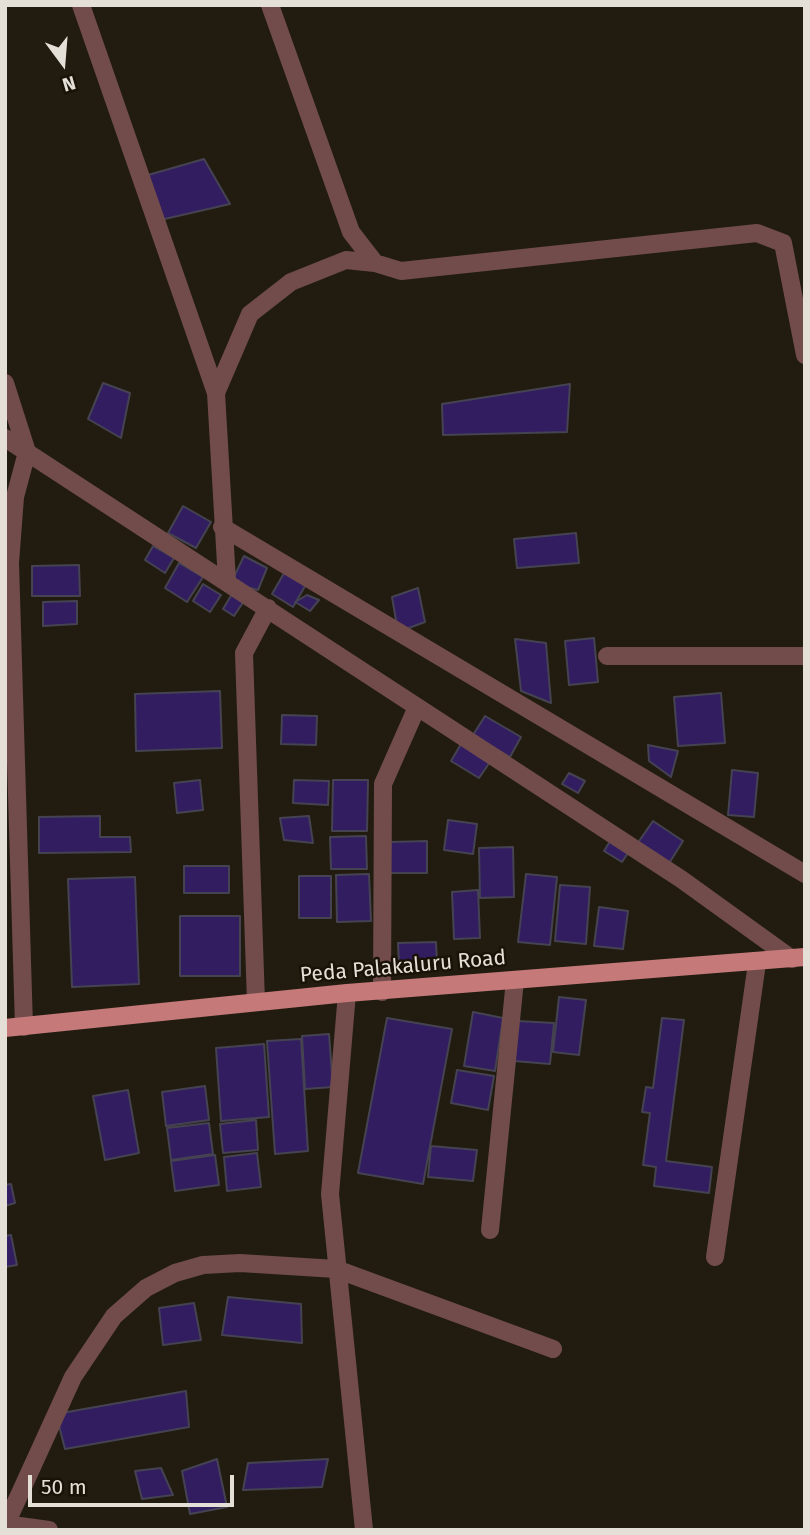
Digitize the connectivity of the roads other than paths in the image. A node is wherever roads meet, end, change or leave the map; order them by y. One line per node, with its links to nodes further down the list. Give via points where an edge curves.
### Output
1 (81, 5): 6 (street)
2 (270, 5): 3 (street, via 351,232)
3 (375, 263): 4 (street, via 401,271 758,233 783,243); 6 (street, via 346,260 291,282 250,314)
4 (805, 355)
5 (5, 383): 8 (street)
6 (216, 393): 9 (street)
7 (5, 438): 8 (street)
8 (27, 452): 10 (street); 22 (street, via 15,497 10,563)
9 (222, 527): 10 (street); 15 (street)
10 (227, 581): 11 (street)
11 (268, 608): 14 (street); 21 (street, via 244,653)
12 (607, 656): 13 (street)
13 (805, 656)
14 (417, 707): 16 (street); 19 (street, via 383,784)
15 (805, 874)
16 (798, 958): 17 (main road, Peda Palakaluru Road)
17 (757, 963): 18 (main road, Peda Palakaluru Road); 25 (street)
18 (515, 980): 19 (main road, Peda Palakaluru Road); 24 (street)
19 (382, 992): 20 (main road, Peda Palakaluru Road)
20 (347, 993): 21 (main road, Peda Palakaluru Road); 26 (street, via 330,1194)
21 (256, 1002): 22 (main road, Peda Palakaluru Road)
22 (24, 1027): 23 (main road, Peda Palakaluru Road)
23 (5, 1028)
24 (490, 1230)
25 (715, 1257)
26 (336, 1269): 27 (street); 28 (street, via 203,1265 146,1288 114,1316 73,1377); 30 (street)
27 (553, 1349)
28 (5, 1524): 29 (street)
29 (48, 1530)
30 (364, 1530)

